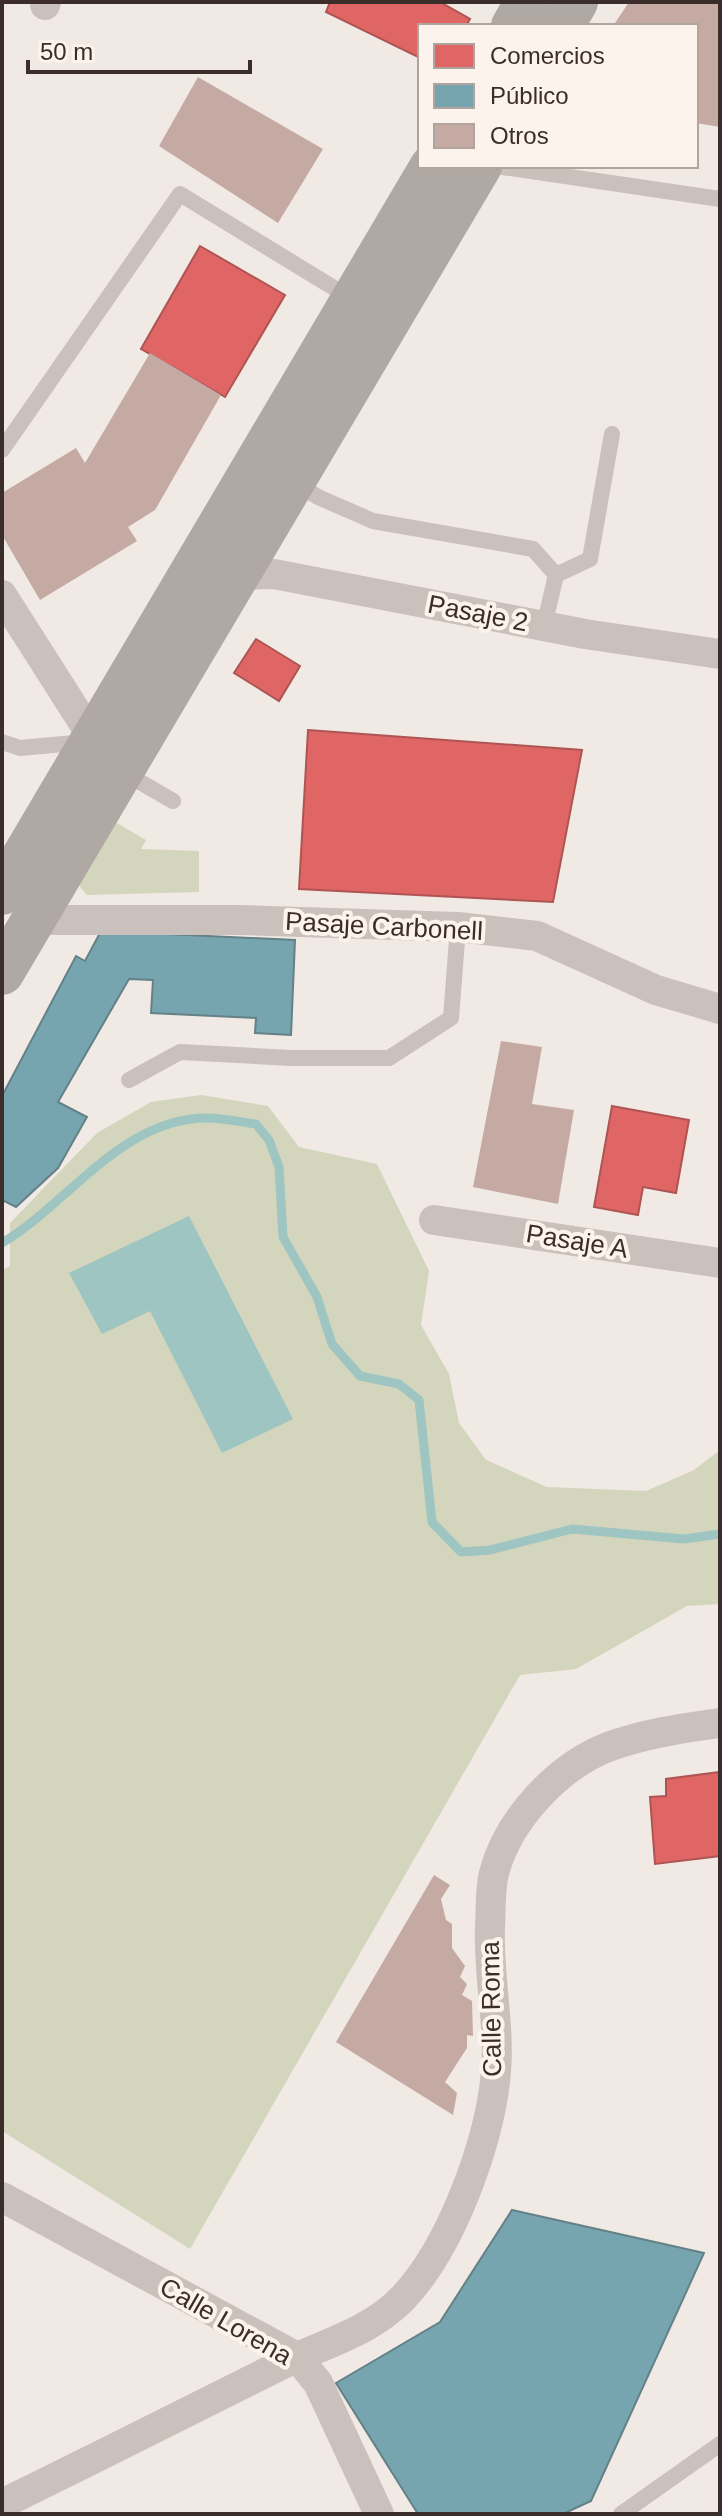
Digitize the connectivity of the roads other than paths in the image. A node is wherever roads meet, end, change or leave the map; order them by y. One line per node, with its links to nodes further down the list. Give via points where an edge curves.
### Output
1 (527, 2): 3 (highway)
2 (576, 2): 4 (highway)
3 (514, 24)
4 (563, 24)
5 (431, 168): 9 (highway)
6 (479, 168): 12 (highway)
7 (510, 168): 8 (lane)
8 (720, 199)
9 (353, 300): 11 (lane, via 180,194); 19 (highway)
10 (612, 434): 14 (lane, via 590,559)
11 (2, 450)
12 (292, 481): 13 (highway); 14 (lane, via 373,521 533,549)
13 (237, 575): 16 (street, Pasaje 2, via 274,574); 19 (highway)
14 (556, 575): 16 (lane)
15 (2, 595): 19 (street)
16 (544, 626): 17 (street, Pasaje 2)
17 (720, 654)
18 (2, 742): 19 (lane)
19 (108, 756): 20 (lane); 21 (highway)
20 (173, 801)
21 (18, 907): 22 (street, Pasaje Carbonell); 23 (highway)
22 (458, 927): 24 (street, Pasaje Carbonell, via 537,936 656,990); 25 (lane, via 451,1018 389,1058 180,1052)
23 (2, 973)
24 (720, 1009)
25 (129, 1080)
26 (434, 1220): 27 (street, Pasaje A)
27 (720, 1263)
28 (720, 1723): 30 (street, Calle Roma, via 607,1748 561,1775 518,1820 494,1873 490,1930 496,2070 474,2176 441,2241 403,2297 353,2336)
29 (2, 2197): 30 (street, Calle Lorena)
30 (297, 2357): 32 (street, Calle Roma); 34 (street, Calle Lorena, via 318,2383)
31 (720, 2444): 33 (lane)
32 (2, 2504)
33 (641, 2509): 35 (lane)
34 (379, 2514)
35 (621, 2514)

